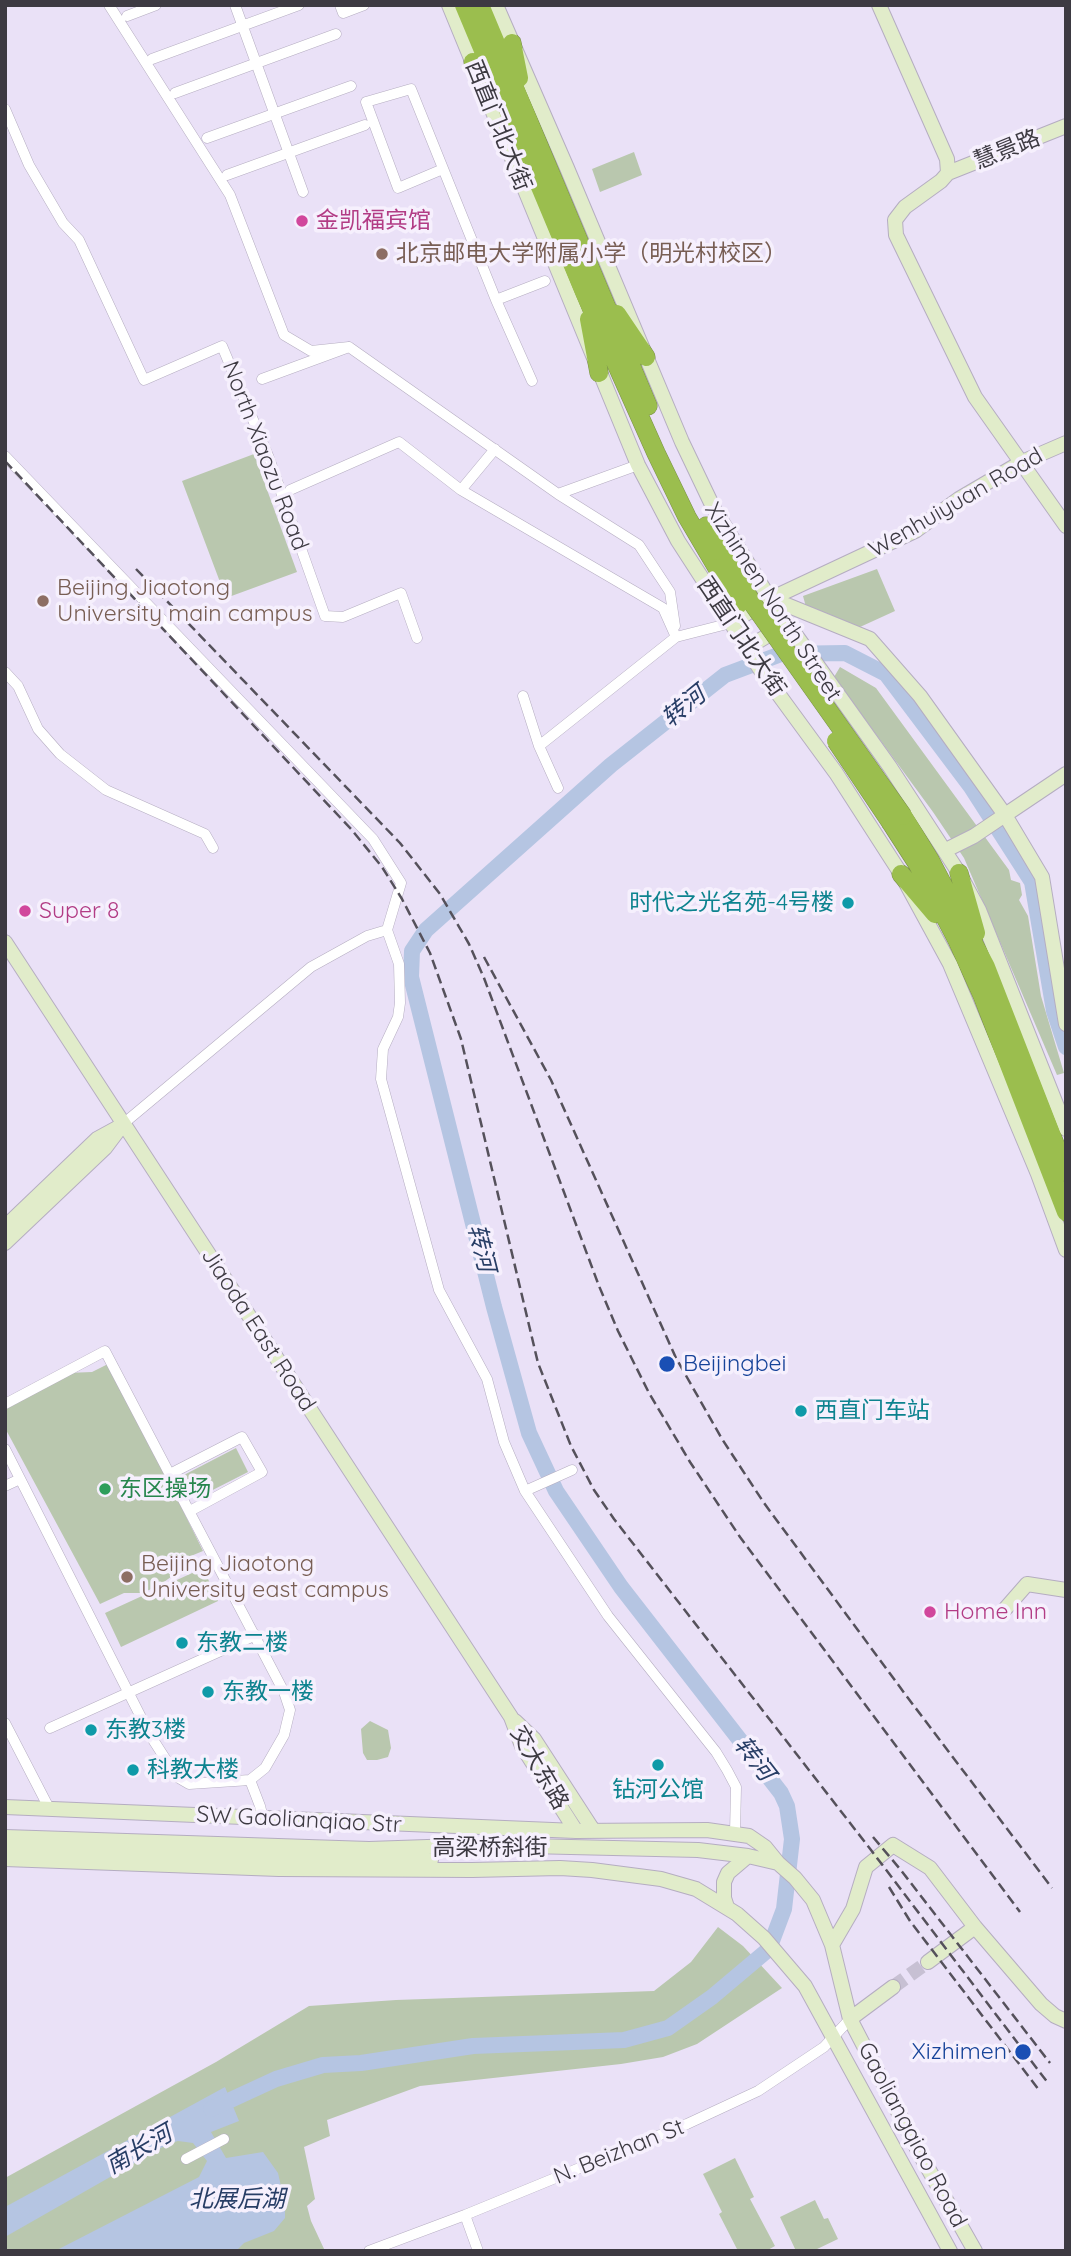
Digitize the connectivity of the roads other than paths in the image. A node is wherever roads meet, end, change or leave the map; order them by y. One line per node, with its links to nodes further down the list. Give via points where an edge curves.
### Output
1 (109, 5): 34 (street, via 230,195 284,335 311,351)
2 (156, 5): 12 (street)
3 (235, 5): 13 (street)
4 (299, 5): 13 (street)
5 (340, 5): 6 (street, via 344,13)
6 (364, 5)
7 (449, 5): 15 (street, 西直门北大街)
8 (464, 5): 15 (highway, Xizhimen North Street)
9 (480, 5): 15 (highway, Xizhimen North Street)
10 (496, 5): 15 (street, 西直门北大街)
11 (879, 5): 28 (street, via 947,159)
12 (127, 16)
13 (243, 26): 16 (street); 17 (street)
14 (336, 34): 17 (street)
15 (494, 57): 22 (highway, Xizhimen North Street); 22 (highway); 35 (street, 西直门北大街, via 572,179); 36 (street, 西直门北大街)
16 (152, 59)
17 (256, 63): 19 (street); 21 (street)
18 (351, 86): 21 (street)
19 (175, 93)
20 (5, 108): 54 (street, North Xiaozu Road, via 29,165 63,223 79,240 144,380 222,346 269,458 325,616 343,617 401,593)
21 (274, 114): 25 (street); 26 (street)
22 (521, 124): 32 (highway, Xizhimen North Street)
23 (365, 125): 26 (street)
24 (1066, 126): 28 (street, 慧景路)
25 (207, 138)
26 (288, 153): 29 (street); 30 (street)
27 (443, 169): 27 (street, via 411,89 366,102 398,188); 33 (street)
28 (948, 173): 42 (street, 慧景路, via 905,207 895,220 896,235 975,397)
29 (227, 175)
30 (303, 192)
31 (545, 281): 33 (street)
32 (589, 286): 35 (highway); 36 (highway); 62 (highway, Xizhimen North Street, bridge, via 722,565)
33 (496, 300): 38 (street)
34 (349, 347): 37 (street); 40 (street)
35 (646, 357): 48 (street, 西直门北大街, via 714,509)
36 (599, 373): 43 (street, 西直门北大街)
37 (262, 379)
38 (532, 381)
39 (1066, 443): 42 (street, Wenhuiyuan Road)
40 (495, 449): 45 (street); 46 (street)
41 (5, 456): 67 (street, via 373,839 401,883)
42 (1022, 462): 47 (street, 慧景路); 50 (street, Wenhuiyuan Road, via 915,531)
43 (638, 465): 46 (street); 49 (street, 西直门北大街)
44 (290, 489): 45 (street, via 399,442)
45 (461, 490): 53 (street, via 663,608)
46 (558, 494): 53 (street, via 639,545 670,592)
47 (1066, 526)
48 (750, 568): 49 (street); 50 (street, 西直门北大街)
49 (711, 592): 51 (street, 西直门北大街)
50 (770, 598): 51 (street, Wenhuiyuan Road); 52 (street, 西直门北大街); 61 (street, via 870,639 920,696)
51 (731, 623): 53 (street); 55 (street, 西直门北大街)
52 (791, 626): 55 (street); 64 (street, 西直门北大街)
53 (676, 637): 58 (street)
54 (417, 638)
55 (746, 646): 66 (street, 西直门北大街)
56 (5, 672): 63 (street, via 18,686 38,729 60,754 106,790 205,834)
57 (523, 696): 58 (street)
58 (539, 746): 60 (street)
59 (1066, 774): 61 (street)
60 (558, 788)
61 (1003, 812): 64 (street); 71 (street, via 1042,877)
62 (897, 820): 68 (highway, Xizhimen North Street); 70 (highway, Xizhimen North Street, via 930,860)
63 (213, 848)
64 (946, 850): 65 (street, 西直门北大街)
65 (959, 873): 70 (highway); 72 (street, 西直门北大街)
66 (901, 874): 68 (highway); 79 (street, 西直门北大街, via 950,964)
67 (387, 930): 73 (street, via 311,967); 86 (street, via 398,964 400,1003 383,1049 382,1079 439,1290 487,1379 504,1442)
68 (957, 940): 76 (highway, Xizhimen North Street)
69 (5, 942): 73 (street, Jiaoda East Road)
70 (986, 967): 75 (highway, Xizhimen North Street)
71 (1066, 1024)
72 (1058, 1089): 74 (street, 西直门北大街)
73 (123, 1124): 77 (street, via 97,1139); 78 (street, via 105,1148); 92 (street, Jiaoda East Road)
74 (1066, 1129)
75 (1066, 1172)
76 (1066, 1212)
77 (5, 1227)
78 (5, 1243)
79 (1066, 1250)
80 (5, 1404): 83 (street, via 106,1351)
81 (5, 1449): 84 (street)
82 (568, 1472): 86 (street)
83 (170, 1474): 87 (street); 87 (street, via 242,1437 262,1472)
84 (20, 1479): 85 (street); 91 (street)
85 (5, 1486)
86 (525, 1491): 101 (street, via 608,1616 716,1752 736,1787)
87 (190, 1511): 90 (street)
88 (1066, 1590): 89 (street, via 1027,1584)
89 (1006, 1608)
90 (256, 1635): 91 (street); 95 (street, via 290,1710 275,1753)
91 (128, 1693): 94 (street); 95 (street, via 177,1777 189,1784)
92 (511, 1717): 99 (street, 交大东路, via 522,1746); 100 (street, 交大东路, via 534,1739)
93 (5, 1723): 97 (street)
94 (50, 1728)
95 (250, 1780): 98 (street)
96 (5, 1807): 97 (street, SW Gaolianqiao Str)
97 (48, 1808): 98 (street, SW Gaolianqiao Str)
98 (263, 1818): 99 (street, SW Gaolianqiao Str)
99 (576, 1830): 100 (street, SW Gaolianqiao Str); 104 (street)
100 (593, 1830): 101 (street); 105 (street)
101 (735, 1833): 108 (street, via 765,1846)
102 (5, 1836): 104 (street, 高梁桥斜街, via 369,1849 486,1845)
103 (5, 1847): 110 (street, 高梁桥斜街, via 467,1861)
104 (576, 1849): 105 (street, 高梁桥斜街); 109 (street)
105 (592, 1849): 106 (street, 高梁桥斜街, via 698,1850); 111 (street)
106 (748, 1856): 108 (street, 高梁桥斜街); 112 (street, via 724,1882 724,1898)
107 (5, 1859): 110 (street, 高梁桥斜街, via 279,1869)
108 (778, 1863): 114 (street, via 813,1900)
109 (575, 1868): 110 (street, 高梁桥斜街); 111 (street, 高梁桥斜街)
110 (498, 1869)
111 (592, 1870): 112 (street, 高梁桥斜街, via 661,1879 696,1889)
112 (732, 1910): 119 (street, 高梁桥斜街, via 764,1938 805,1986)
113 (975, 1927): 114 (street, via 930,1867 893,1845 866,1867 853,1909); 115 (street); 118 (street, via 1048,2011)
114 (832, 1945): 117 (street)
115 (928, 1962)
116 (893, 1987): 117 (street)
117 (850, 2019): 119 (street, N. Beizhan St); 126 (street, Gaoliangqiao Road)
118 (1066, 2021)
119 (834, 2037): 122 (street, N. Beizhan St, via 758,2091); 125 (street, Gaoliangqiao Road)
120 (224, 2139): 121 (street)
121 (186, 2159)
122 (465, 2215): 123 (street, N. Beizhan St); 124 (street)
123 (369, 2251)
124 (478, 2251)
125 (950, 2251)
126 (975, 2251)

